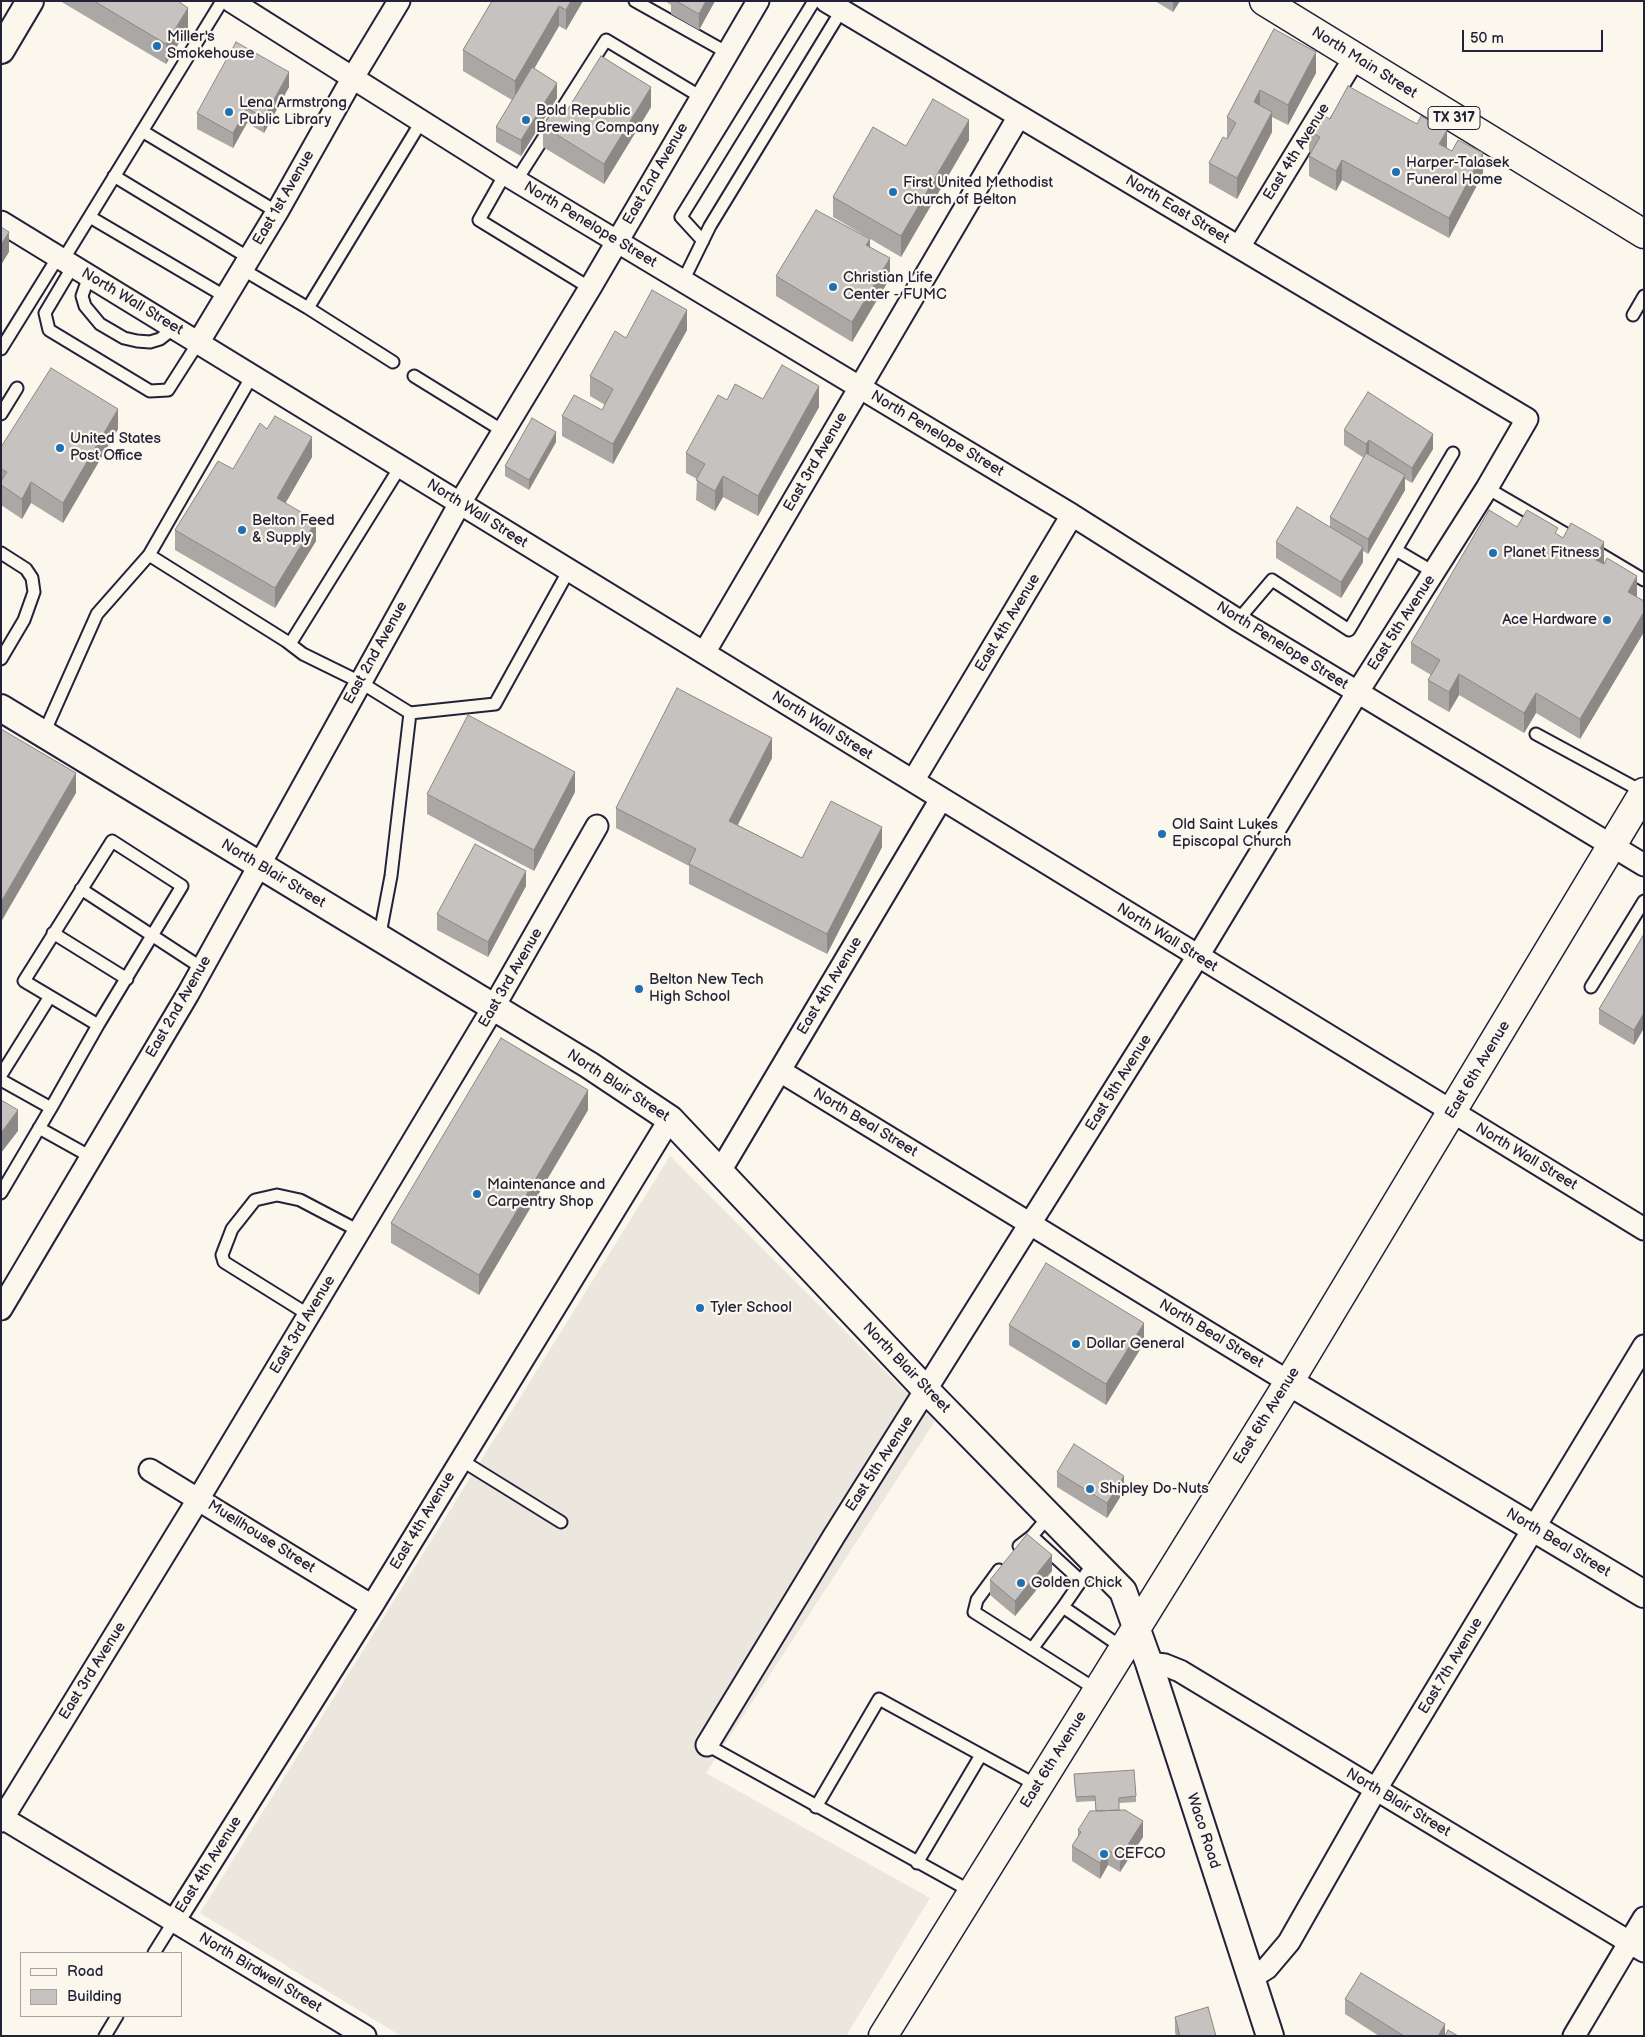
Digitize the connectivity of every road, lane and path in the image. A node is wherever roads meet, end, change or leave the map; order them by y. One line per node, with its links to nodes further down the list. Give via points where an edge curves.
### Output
1 (30, 1): 10 (street)
2 (222, 1): 17 (lane)
3 (231, 1): 13 (street, North Penelope Street)
4 (399, 1): 13 (street, East 1st Avenue)
5 (635, 1): 11 (lane)
6 (758, 1): 11 (street, East 2nd Avenue)
7 (814, 1): 25 (lane, via 681,217)
8 (1264, 1): 12 (main road, North Main Street / TX 317)
9 (834, 6): 15 (street, North East Street); 25 (lane)
10 (4, 40)
11 (726, 52): 14 (street, East 2nd Avenue)
12 (1355, 57): 23 (main road, North Main Street / TX 317); 26 (street, East 4th Avenue)
13 (352, 79): 16 (street, North Penelope Street); 20 (street, East 1st Avenue)
14 (701, 97): 19 (lane, via 606,40); 24 (street, East 2nd Avenue)
15 (1019, 116): 26 (street, North East Street); 42 (street, East 3rd Avenue)
16 (421, 122): 19 (street, North Penelope Street); 33 (lane)
17 (142, 131): 18 (lane); 20 (lane)
18 (114, 176): 21 (lane); 27 (lane)
19 (510, 177): 24 (street, North Penelope Street); 30 (lane, via 479,220)
20 (277, 212): 27 (street, East 1st Avenue)
21 (90, 217): 28 (lane); 32 (lane)
22 (1, 222): 28 (street, North Wall Street)
23 (1644, 234)
24 (618, 241): 29 (street, North Penelope Street); 30 (street, East 2nd Avenue)
25 (703, 241): 29 (lane)
26 (1239, 247): 44 (street, North East Street)
27 (246, 264): 32 (street, East 1st Avenue); 33 (lane)
28 (71, 265): 35 (street, North Wall Street); 35 (lane, via 85,306 100,324 124,338 150,342); 36 (lane, via 45,313 49,330 150,391 168,390); 37 (lane)
29 (683, 281): 42 (street, North Penelope Street)
30 (590, 288): 45 (street, East 2nd Avenue)
31 (1644, 296): 34 (lane)
32 (226, 297): 36 (street, East 1st Avenue)
33 (308, 308): 38 (lane)
34 (1633, 315)
35 (174, 328): 36 (street, North Wall Street)
36 (198, 343): 39 (street, North Wall Street)
37 (1, 348)
38 (393, 362)
39 (252, 376): 47 (street, North Wall Street); 53 (lane)
40 (414, 376): 45 (lane)
41 (17, 388): 43 (lane)
42 (860, 388): 50 (street, North Penelope Street); 59 (street, East 3rd Avenue)
43 (1, 414)
44 (1528, 418): 48 (street, East 5th Avenue)
45 (503, 431): 49 (street, East 2nd Avenue)
46 (1453, 453): 51 (lane)
47 (400, 467): 49 (street, North Wall Street); 58 (lane)
48 (1487, 488): 55 (street, East 5th Avenue); 56 (lane)
49 (460, 504): 54 (street, North Wall Street); 61 (street, East 2nd Avenue)
50 (1072, 515): 57 (street, North Penelope Street); 67 (street, East 4th Avenue)
51 (1396, 550): 55 (lane); 57 (lane, via 1348,630 1272,580)
52 (1, 553): 60 (lane, via 26,569 32,578 34,592 24,620)
53 (149, 555): 58 (lane); 65 (lane, via 97,614)
54 (569, 570): 59 (street, North Wall Street); 64 (lane, via 495,704)
55 (1435, 573): 62 (street, East 5th Avenue)
56 (1644, 580)
57 (1238, 620): 62 (street, North Penelope Street)
58 (290, 644): 61 (lane, via 303,654)
59 (704, 653): 67 (street, North Wall Street)
60 (1, 659)
61 (360, 682): 64 (lane); 72 (street, East 2nd Avenue)
62 (1357, 693): 71 (street, North Penelope Street); 79 (street, East 5th Avenue)
63 (1, 708): 65 (street, North Blair Street)
64 (410, 713): 78 (lane, via 391,876)
65 (44, 733): 72 (street, North Blair Street)
66 (1536, 734): 68 (lane)
67 (913, 781): 69 (street, North Wall Street)
68 (1644, 792): 71 (main road, East 6th Avenue)
69 (941, 799): 79 (street, North Wall Street); 86 (street, East 4th Avenue)
70 (597, 826): 84 (street, East 3rd Avenue)
71 (1612, 846): 73 (street, North Penelope Street); 90 (main road, East 6th Avenue)
72 (257, 865): 78 (street, North Blair Street); 80 (street, East 2nd Avenue)
73 (1644, 865)
74 (81, 889): 76 (lane); 77 (lane); 77 (lane, via 112,841 182,886)
75 (1644, 901): 82 (lane)
76 (53, 934): 81 (lane); 83 (lane, via 24,981)
77 (153, 935): 80 (lane); 81 (lane)
78 (379, 939): 84 (street, North Blair Street)
79 (1198, 956): 90 (street, North Wall Street); 96 (street, East 5th Avenue)
80 (202, 968): 93 (street, East 2nd Avenue)
81 (126, 979): 85 (lane)
82 (1591, 987)
83 (49, 998): 85 (lane); 87 (lane)
84 (494, 1008): 91 (street, North Blair Street); 98 (street, East 3rd Avenue)
85 (98, 1026): 89 (lane)
86 (780, 1071): 94 (street, East 4th Avenue); 96 (street, North Beal Street)
87 (1, 1075)
88 (1, 1080): 89 (lane)
89 (51, 1108): 92 (lane)
90 (1452, 1112): 97 (street, North Wall Street); 102 (main road, East 6th Avenue)
91 (670, 1119): 94 (street, North Blair Street); 104 (street, East 4th Avenue)
92 (39, 1128): 93 (lane); 95 (lane)
93 (91, 1157): 99 (street, East 2nd Avenue)
94 (719, 1173): 103 (street, North Blair Street)
95 (1, 1193)
96 (1031, 1224): 102 (street, North Beal Street); 103 (street, East 5th Avenue)
97 (1644, 1229)
98 (359, 1231): 100 (street, East 3rd Avenue); 100 (lane, via 300,1200 277,1194 255,1200 232,1229 222,1255 224,1262)
99 (4, 1299)
100 (309, 1315): 106 (street, East 3rd Avenue)
101 (1644, 1346): 109 (street, East 7th Avenue)
102 (1289, 1382): 109 (street, North Beal Street); 115 (main road, East 6th Avenue)
103 (927, 1391): 107 (street, North Blair Street); 119 (street, East 5th Avenue)
104 (461, 1460): 108 (lane); 113 (street, East 4th Avenue)
105 (150, 1470): 106 (street, Muellhouse Street)
106 (199, 1498): 113 (street, Muellhouse Street); 124 (street, East 3rd Avenue)
107 (1049, 1516): 110 (lane); 111 (street, North Blair Street)
108 (561, 1522)
109 (1535, 1529): 112 (street, North Beal Street); 122 (street, East 7th Avenue)
110 (1032, 1536): 111 (lane); 116 (lane, via 1010,1557 977,1600 974,1612)
111 (1088, 1572): 114 (lane); 115 (street, North Blair Street, via 1123,1591)
112 (1644, 1594)
113 (372, 1606): 128 (street, East 4th Avenue)
114 (1063, 1607): 115 (lane); 116 (lane)
115 (1130, 1637): 117 (street, Waco Road); 118 (main road, East 6th Avenue)
116 (1032, 1649): 118 (lane)
117 (1149, 1663): 122 (street, North Blair Street, via 1180,1671); 131 (street, Waco Road)
118 (1097, 1690): 121 (main road, East 6th Avenue)
119 (706, 1745): 123 (lane)
120 (981, 1755): 121 (lane); 123 (lane, via 879,1699); 125 (lane)
121 (1038, 1786): 126 (main road, East 6th Avenue)
122 (1376, 1789): 129 (street, North Blair Street); 131 (street, East 7th Avenue, via 1289,1942 1267,1968)
123 (816, 1807): 125 (lane)
124 (2, 1819): 128 (street, North Birdwell Street)
125 (917, 1863): 126 (lane)
126 (972, 1892): 135 (main road, East 6th Avenue)
127 (1644, 1918): 129 (street)
128 (174, 1922): 130 (lane); 134 (street, North Birdwell Street)
129 (1637, 1947): 137 (street)
130 (155, 1952)
131 (1250, 1978): 136 (street, Waco Road)
132 (116, 2017): 133 (lane)
133 (106, 2036)
134 (365, 2036)
135 (883, 2036)
136 (1270, 2036)
137 (1574, 2036)

